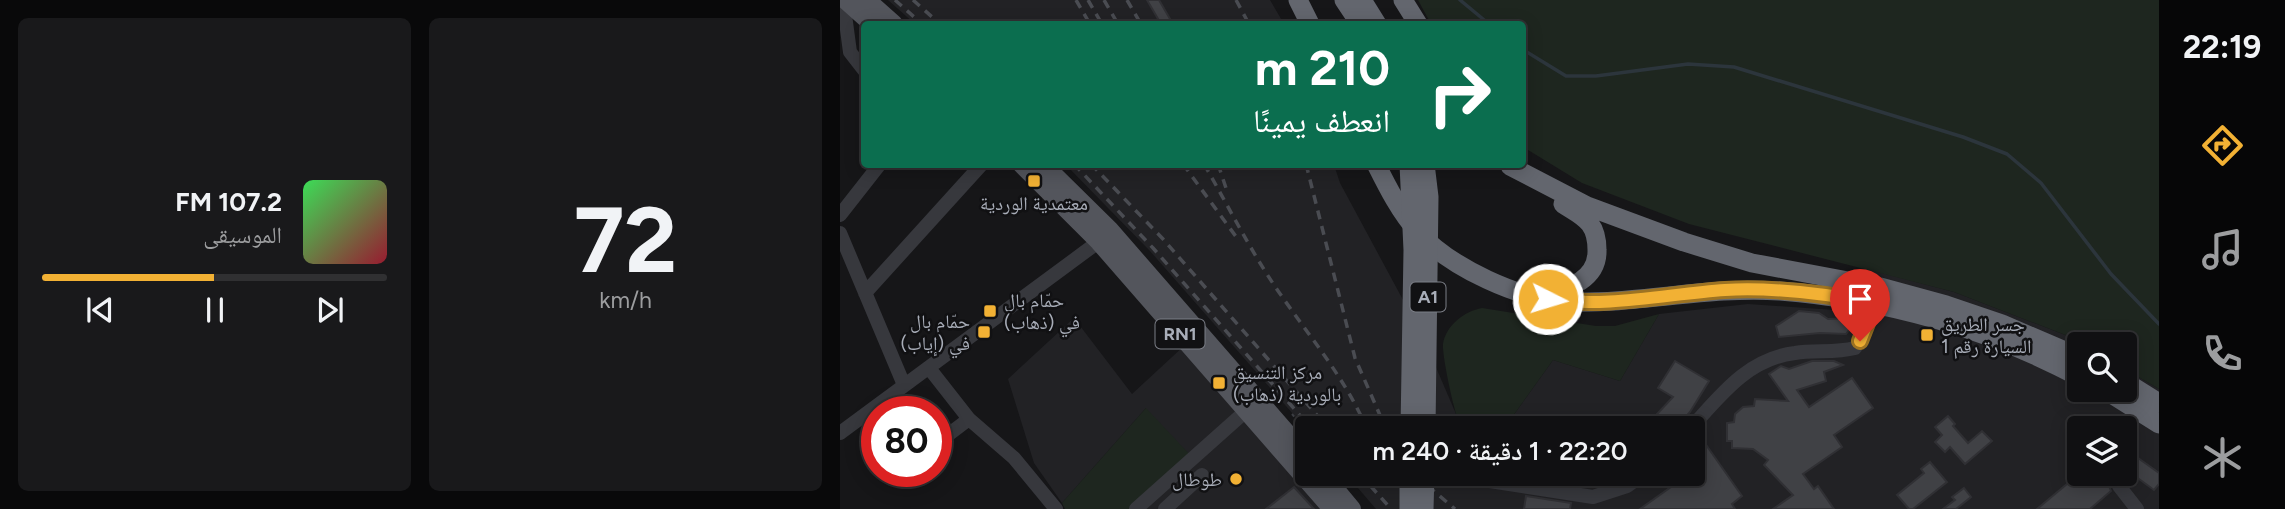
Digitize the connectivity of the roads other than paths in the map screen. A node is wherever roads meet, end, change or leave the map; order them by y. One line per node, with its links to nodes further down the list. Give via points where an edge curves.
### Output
1 (844, 0): 7 (main road); 13 (street, via 850,52)
2 (867, 0): 8 (main road)
3 (1298, 0): 9 (highway)
4 (1344, 0): 10 (highway)
5 (1362, 0): 11 (highway)
6 (1402, 0): 12 (highway)
7 (868, 21)
8 (891, 21)
9 (1308, 21)
10 (1358, 21)
11 (1375, 21)
12 (1416, 21)
13 (861, 67)
14 (877, 168): 23 (street)
15 (978, 168): 26 (street)
16 (1026, 168): 25 (main road, RN1)
17 (1046, 168): 25 (main road, RN1)
18 (1378, 168): 27 (highway, via 1418,233 1439,250 1480,277 1509,290)
19 (1409, 168): 37 (highway, A1, bridge)
20 (1425, 168): 38 (highway, A1, bridge)
21 (1513, 168): 27 (highway, via 1580,215 1597,238 1598,255 1589,274 1572,287)
22 (1515, 168): 28 (highway, via 1587,206 1684,242)
23 (840, 215)
24 (840, 233): 26 (street)
25 (1105, 237): 30 (street); 36 (main road, RN1); 44 (main road, RN1)
26 (864, 293): 32 (street)
27 (1536, 295): 28 (highway, via 1565,302 1727,290)
28 (1878, 295): 29 (highway, via 1946,305); 31 (highway); 39 (street, via 1855,348 1791,353 1766,360 1742,374)
29 (2067, 352)
30 (929, 368): 32 (street); 40 (street)
31 (2067, 370)
32 (904, 385): 43 (street)
33 (2137, 389): 35 (highway)
34 (2124, 402): 41 (highway)
35 (2159, 402)
36 (1247, 410): 46 (street); 57 (main road, RN1)
37 (1410, 416)
38 (1426, 416)
39 (1702, 416)
40 (968, 418): 42 (street); 54 (street, via 1014,458)
41 (2159, 424)
42 (952, 431)
43 (840, 433)
44 (1295, 443)
45 (1202, 475): 53 (street)
46 (1167, 482): 53 (street); 55 (street)
47 (1333, 486): 58 (main road)
48 (1409, 486): 59 (highway, bridge)
49 (1425, 486): 60 (highway, bridge)
50 (1522, 486): 51 (street, via 1593,497)
51 (1627, 486)
52 (2119, 486): 61 (street)
53 (1178, 497): 56 (street)
54 (1056, 509)
55 (1136, 509)
56 (1165, 509)
57 (1332, 509)
58 (1352, 509)
59 (1409, 509)
60 (1424, 509)
61 (2137, 509)

